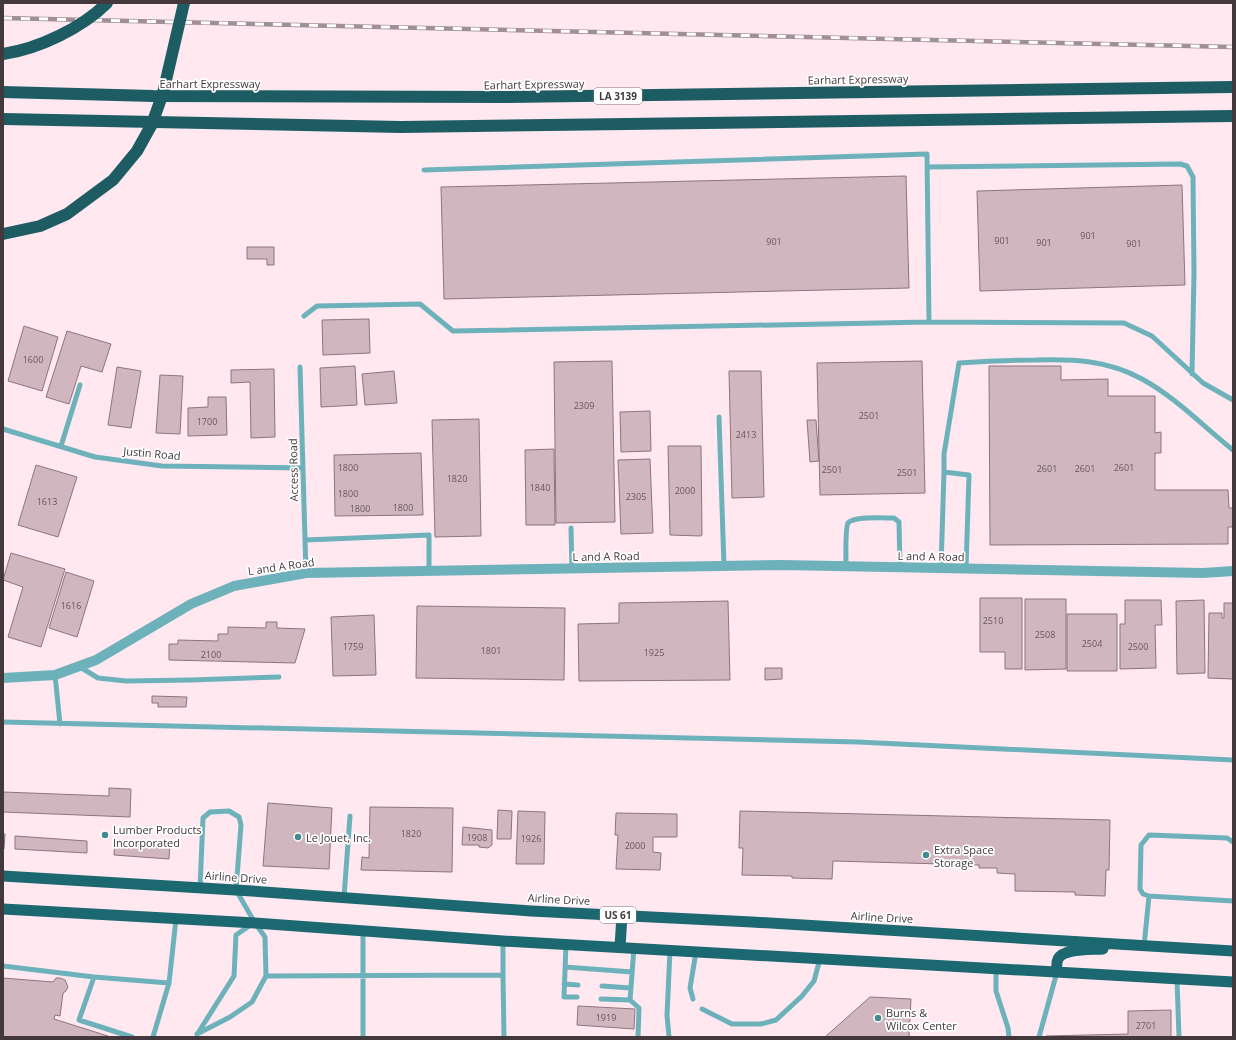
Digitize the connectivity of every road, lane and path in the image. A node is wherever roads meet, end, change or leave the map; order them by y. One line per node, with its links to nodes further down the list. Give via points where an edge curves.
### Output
1 (107, 3): 3 (highway, bridge, via 66,33 21,51)
2 (184, 3): 10 (highway, bridge, via 164,93 152,124 137,151 112,180 66,214 40,226)
3 (3, 54)
4 (1233, 87): 5 (highway, Earhart Expressway / LA 3139, via 504,97 160,96)
5 (3, 92)
6 (1233, 116): 7 (highway, via 401,126)
7 (3, 119)
8 (927, 167): 9 (lane, via 927,154); 12 (lane); 14 (lane, via 1180,164 1187,166 1193,177)
9 (424, 170)
10 (3, 234)
11 (304, 316): 12 (lane, via 317,306 420,304 453,331)
12 (929, 322): 14 (lane, via 1124,323 1152,336)
13 (300, 367): 21 (lane, Access Road)
14 (1192, 374): 16 (lane)
15 (80, 385): 19 (lane)
16 (1233, 400)
17 (719, 417): 25 (lane)
18 (3, 429): 19 (lane, Justin Road)
19 (61, 446): 21 (lane, Justin Road, via 95,457 162,466)
20 (1233, 450): 22 (lane, via 1170,397 1117,367 1071,359 992,360 959,363 944,454)
21 (303, 468): 24 (lane, Access Road)
22 (944, 472): 28 (lane); 29 (lane, via 969,475)
23 (571, 528): 30 (lane)
24 (305, 540): 31 (lane, via 429,535); 33 (lane, Access Road)
25 (724, 566): 26 (street, L and A Road); 30 (street, L and A Road)
26 (846, 566): 27 (street, L and A Road); 27 (lane, via 848,523 855,519 894,518 899,522)
27 (900, 568): 28 (street, L and A Road)
28 (941, 568): 29 (street, L and A Road)
29 (966, 568): 32 (street, L and A Road)
30 (572, 569): 31 (street, L and A Road)
31 (429, 571): 33 (street, L and A Road)
32 (1233, 572)
33 (306, 573): 34 (street, L and A Road, via 234,586 191,604 96,660)
34 (79, 666): 35 (street, L and A Road); 36 (lane, via 98,678 126,681)
35 (55, 675): 37 (street, L and A Road); 39 (lane)
36 (279, 677)
37 (3, 678)
38 (3, 722): 39 (lane)
39 (60, 724): 40 (lane, via 858,742)
40 (1233, 760)
41 (350, 816): 47 (lane)
42 (1233, 842): 46 (lane, via 1227,838 1148,835 1141,845 1140,889 1143,894)
43 (3, 876): 44 (highway, Airline Drive / US 61)
44 (200, 888): 45 (highway, Airline Drive / US 61); 45 (lane, via 203,818 210,812 229,811 239,817 241,825)
45 (236, 890): 47 (highway, Airline Drive / US 61); 52 (lane)
46 (1149, 896): 48 (lane); 56 (lane)
47 (344, 897): 50 (highway, Airline Drive / US 61)
48 (1233, 901)
49 (3, 909): 51 (highway)
50 (622, 916): 56 (highway, Airline Drive / US 61); 57 (highway)
51 (176, 919): 52 (highway); 74 (lane)
52 (255, 922): 53 (highway); 69 (lane, via 265,937); 84 (lane, via 236,935 234,976)
53 (363, 931): 54 (highway); 70 (lane)
54 (503, 940): 55 (highway); 68 (lane)
55 (566, 944): 57 (highway); 64 (lane)
56 (1148, 946): 60 (highway, Airline Drive / US 61); 67 (highway, via 1073,951 1059,958)
57 (620, 947): 58 (highway)
58 (634, 948): 59 (highway); 66 (lane)
59 (670, 950): 61 (highway); 90 (lane, via 666,1015)
60 (1233, 951)
61 (696, 952): 62 (highway); 81 (lane, via 690,988)
62 (820, 958): 65 (highway); 83 (lane, via 814,982 776,1020 761,1024 732,1024)
63 (3, 966): 71 (lane)
64 (565, 967): 66 (lane); 75 (lane)
65 (996, 968): 67 (highway); 91 (lane, via 996,991)
66 (632, 972): 78 (lane)
67 (1057, 972): 72 (highway); 92 (lane)
68 (503, 974): 70 (lane); 88 (lane)
69 (266, 976): 70 (lane); 84 (lane, via 252,1002)
70 (362, 976): 87 (lane)
71 (94, 977): 74 (lane); 85 (lane, via 79,1020)
72 (1177, 979): 73 (highway); 93 (lane)
73 (1233, 982)
74 (169, 983): 86 (lane)
75 (564, 984): 76 (lane); 79 (lane, via 564,996)
76 (578, 985)
77 (602, 986): 78 (lane)
78 (631, 988): 82 (lane)
79 (577, 997)
80 (601, 999): 82 (lane)
81 (693, 999)
82 (630, 1000): 89 (lane, via 639,1008)
83 (702, 1009)
84 (197, 1035)
85 (132, 1037)
86 (153, 1037)
87 (363, 1037)
88 (504, 1037)
89 (638, 1037)
90 (669, 1037)
91 (1009, 1037)
92 (1039, 1037)
93 (1179, 1037)

